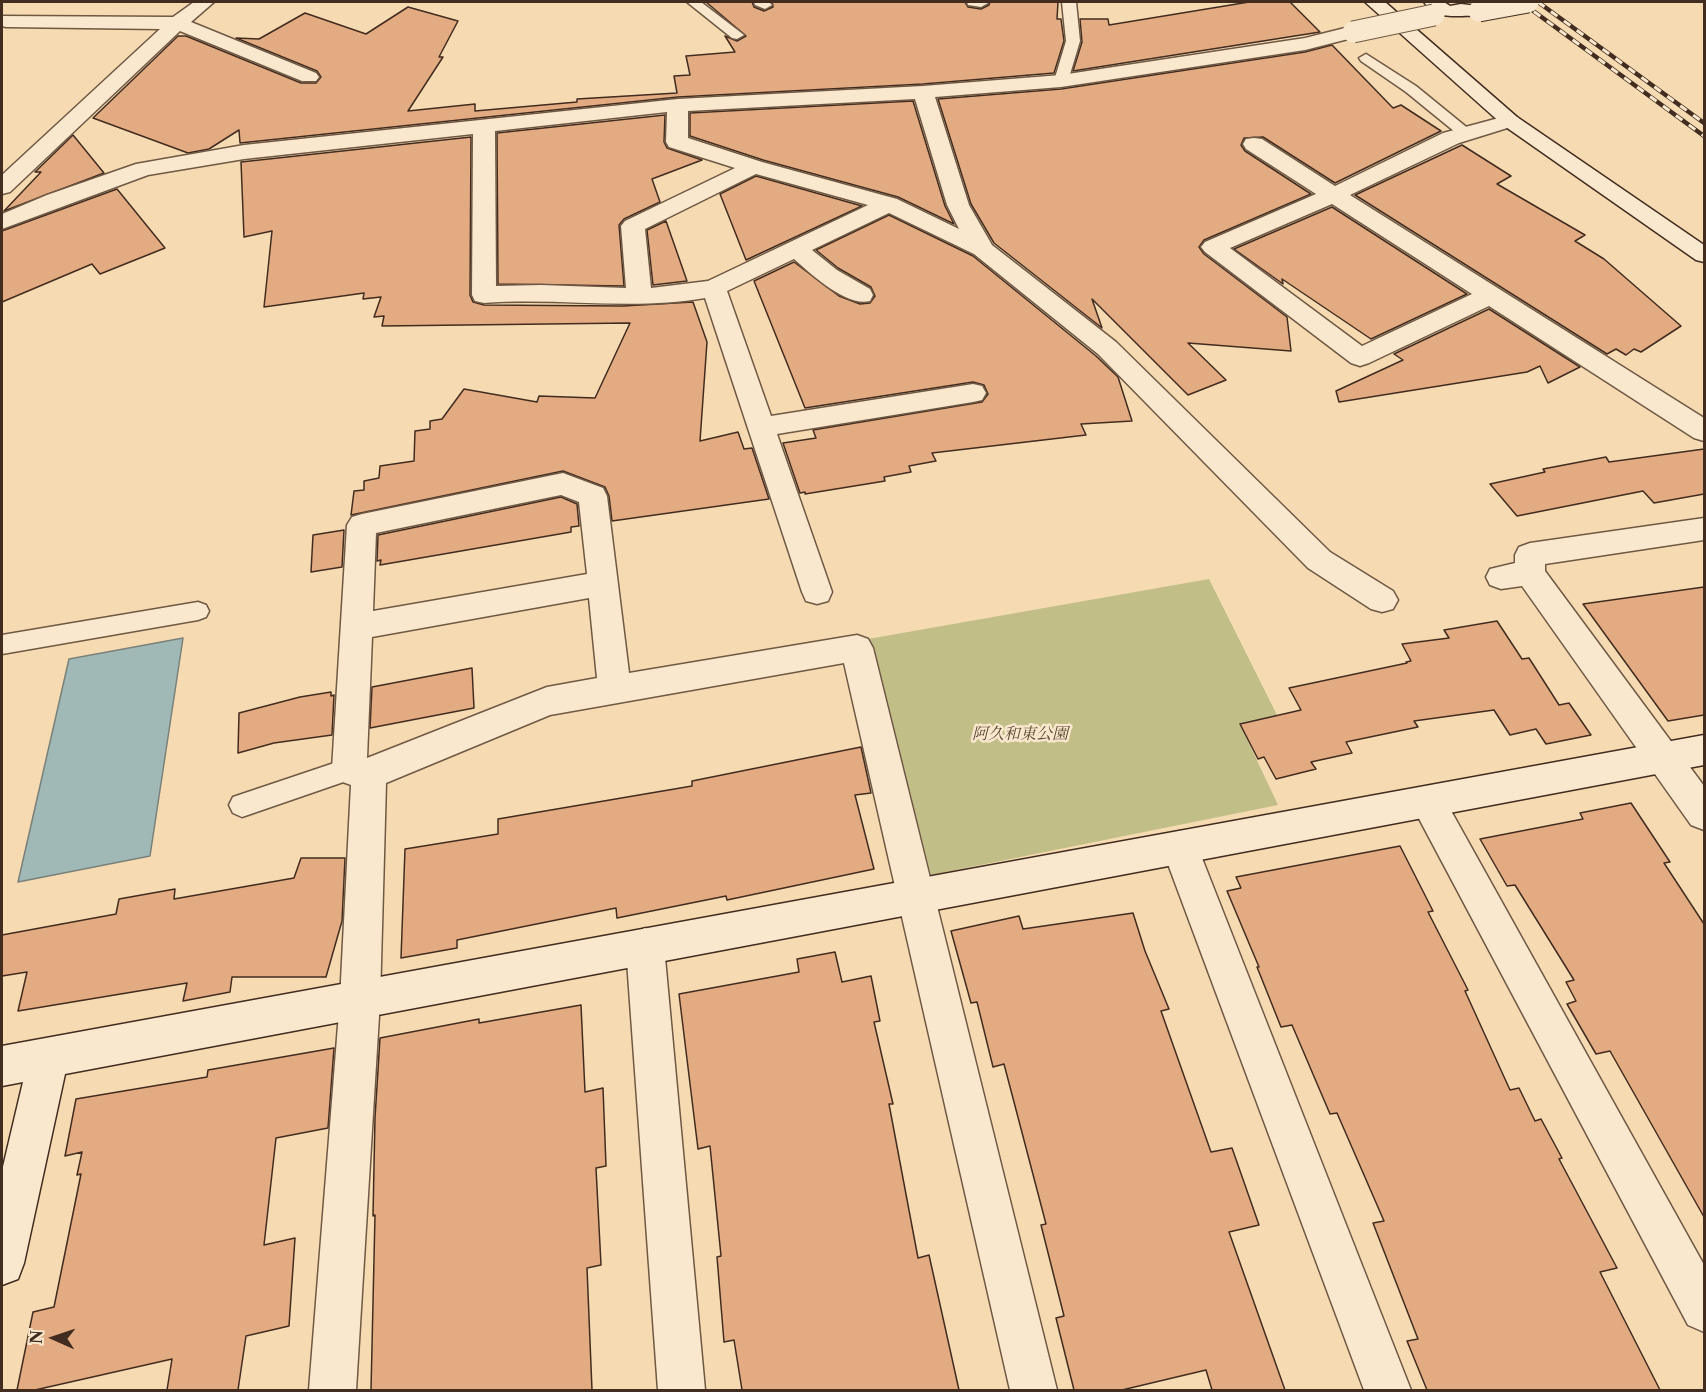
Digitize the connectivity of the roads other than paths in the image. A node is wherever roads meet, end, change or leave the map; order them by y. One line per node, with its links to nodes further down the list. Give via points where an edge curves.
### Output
1 (205, 2): 8 (street)
2 (693, 2): 9 (lane)
3 (1069, 2): 12 (lane, via 1073,41)
4 (1374, 2): 15 (street)
5 (1528, 2): 6 (street, bridge)
6 (1458, 8): 12 (street, bridge, via 1305,45)
7 (3, 21): 8 (street)
8 (177, 23): 11 (street); 20 (street)
9 (737, 35)
10 (1366, 58): 17 (lane)
11 (309, 77)
12 (1061, 81): 13 (street)
13 (923, 92): 14 (street); 25 (street, via 958,205)
14 (678, 105): 16 (street); 19 (street, via 677,142)
15 (1510, 121): 17 (street); 26 (street)
16 (484, 125): 23 (street, via 244,152 144,169); 30 (street, via 484,295 513,291)
17 (1465, 132): 21 (street)
18 (1254, 144): 21 (street)
19 (754, 167): 22 (street); 30 (street, via 633,226)
20 (2, 187)
21 (1332, 194): 29 (street); 29 (street, via 1213,247 1360,357)
22 (889, 204): 24 (street); 25 (street)
23 (2, 222)
24 (796, 249): 27 (street); 28 (street)
25 (982, 249): 37 (street, via 1107,348 1319,560)
26 (1704, 255)
27 (714, 288): 30 (street, via 691,294); 32 (street)
28 (861, 295)
29 (1491, 295): 33 (street)
30 (639, 296)
31 (973, 393): 32 (street)
32 (761, 427): 36 (street)
33 (1704, 431)
34 (1704, 529): 43 (street, via 1530,555 1515,575)
35 (604, 583): 39 (street); 39 (street, via 593,496 563,484 362,525); 41 (street)
36 (817, 592)
37 (1382, 600)
38 (198, 611): 40 (lane)
39 (357, 627): 44 (street)
40 (2, 645)
41 (615, 689): 44 (street, via 547,701); 49 (street, via 857,648)
42 (1704, 750): 43 (street)
43 (1665, 758): 45 (street); 47 (street)
44 (359, 772): 46 (lane); 51 (street)
45 (1428, 802): 48 (street); 55 (street)
46 (242, 805)
47 (1704, 814)
48 (1180, 848): 49 (street); 59 (street)
49 (916, 896): 50 (street); 58 (street)
50 (645, 947): 51 (street); 57 (street)
51 (360, 1000): 52 (street); 56 (street)
52 (49, 1057): 53 (street); 54 (street)
53 (2, 1066)
54 (2, 1263)
55 (1704, 1309)
56 (332, 1390)
57 (682, 1390)
58 (1034, 1390)
59 (1388, 1390)

